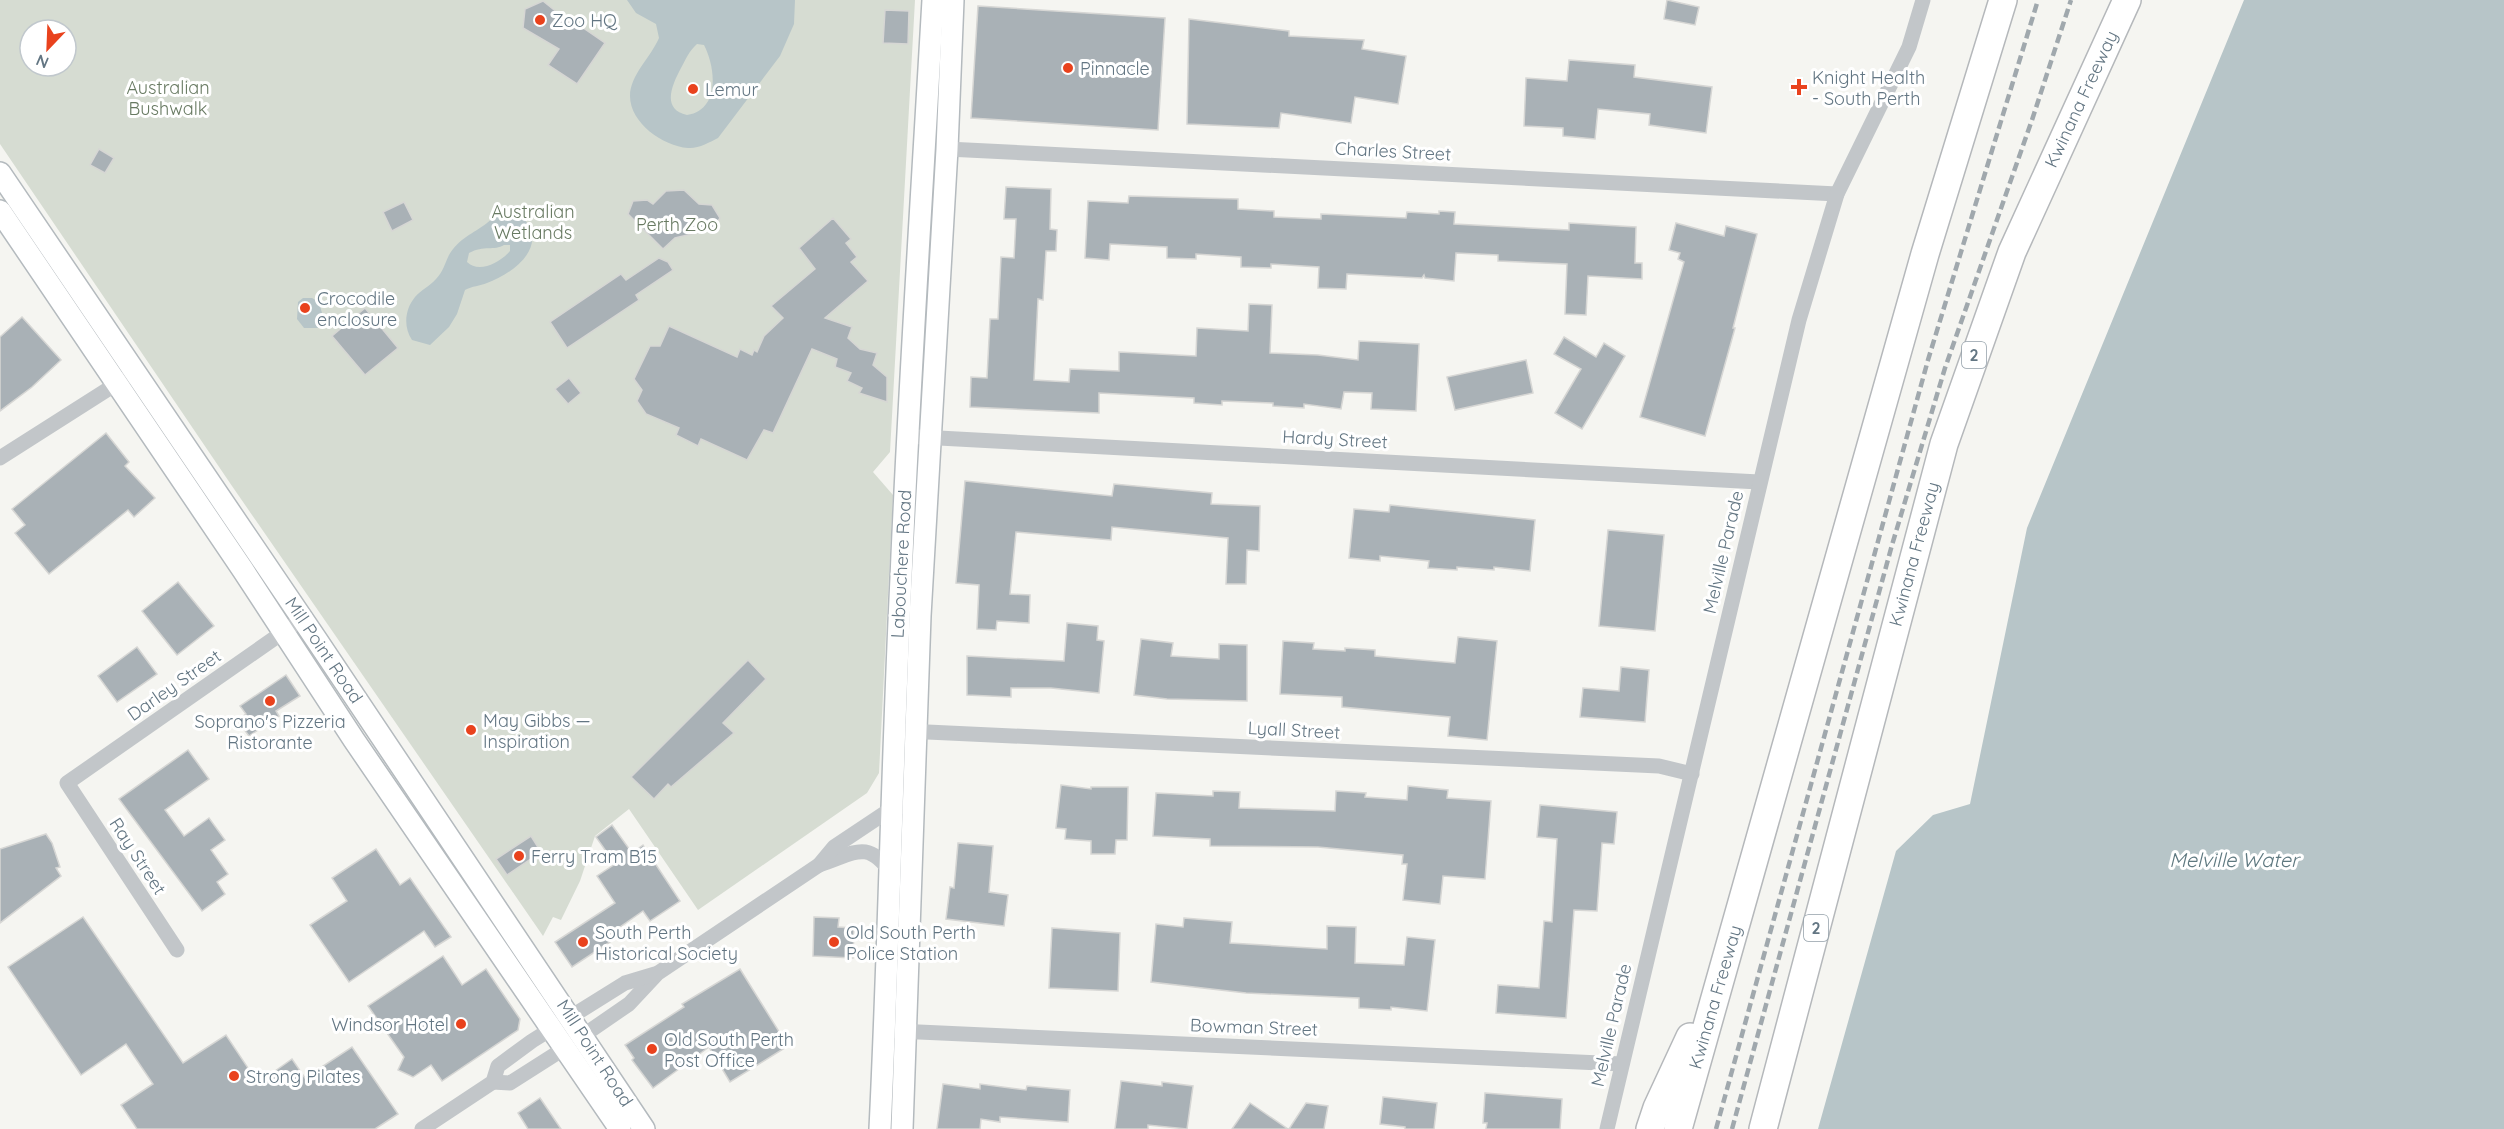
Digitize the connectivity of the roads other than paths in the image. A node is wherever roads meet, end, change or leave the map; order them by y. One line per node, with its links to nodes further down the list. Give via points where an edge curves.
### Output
1 (933, 0): 12 (main road, Labouchere Road)
2 (953, 0): 6 (main road, Labouchere Road)
3 (1923, 0): 8 (street, Melville Parade, via 1909,47)
4 (2003, 0): 30 (highway, Kwinana Freeway, via 1924,254)
5 (2127, 0): 48 (highway, Kwinana Freeway / 2, via 2012,252 1944,444)
6 (947, 149): 8 (street, Charles Street); 13 (main road, Labouchere Road)
7 (0, 173): 10 (main road, Mill Point Road)
8 (1837, 194): 15 (street, Melville Parade, via 1798,320)
9 (0, 211): 11 (main road, Mill Point Road)
10 (135, 372): 11 (street); 16 (main road, Mill Point Road)
11 (116, 384): 14 (street); 17 (main road, Mill Point Road)
12 (908, 436): 13 (street, Hardy Street); 18 (main road, Labouchere Road)
13 (931, 438): 15 (street, Hardy Street); 19 (main road, Labouchere Road)
14 (0, 458)
15 (1759, 482): 20 (street, Melville Parade)
16 (303, 618): 17 (street, Darley Street); 32 (main road, Mill Point Road)
17 (284, 632): 21 (street, Darley Street); 33 (main road, Mill Point Road)
18 (894, 730): 19 (street, Lyall Street); 23 (main road, Labouchere Road)
19 (917, 731): 20 (street, Lyall Street, via 1659,766); 22 (main road, Labouchere Road)
20 (1692, 774): 38 (street, Melville Parade)
21 (67, 783): 29 (street, Ray Street)
22 (914, 803): 23 (street); 24 (main road, Labouchere Road)
23 (891, 809): 25 (main road, Labouchere Road); 27 (street, via 834,847)
24 (913, 828): 25 (street); 35 (main road, Labouchere Road)
25 (891, 840): 26 (street); 28 (main road, Labouchere Road)
26 (871, 851): 27 (street); 28 (street)
27 (819, 864): 31 (street)
28 (891, 873): 34 (main road, Labouchere Road)
29 (177, 950)
30 (1723, 966): 46 (highway); 47 (highway, Kwinana Freeway)
31 (658, 973): 32 (street, via 625,984); 36 (street, via 629,1004)
32 (571, 1018): 33 (street); 36 (main road, Mill Point Road)
33 (552, 1029): 37 (main road, Mill Point Road); 39 (street, via 498,1066)
34 (884, 1031): 35 (street, Bowman Street); 43 (main road, Labouchere Road)
35 (906, 1032): 38 (street, Bowman Street); 44 (main road, Labouchere Road)
36 (582, 1036): 37 (street); 42 (main road, Mill Point Road)
37 (564, 1048): 39 (street, via 510,1083); 41 (main road, Mill Point Road)
38 (1622, 1064): 45 (street, Melville Parade)
39 (493, 1082): 40 (street)
40 (422, 1129)
41 (620, 1129)
42 (644, 1129)
43 (880, 1129)
44 (902, 1129)
45 (1607, 1129)
46 (1650, 1129)
47 (1678, 1129)
48 (1763, 1129)

